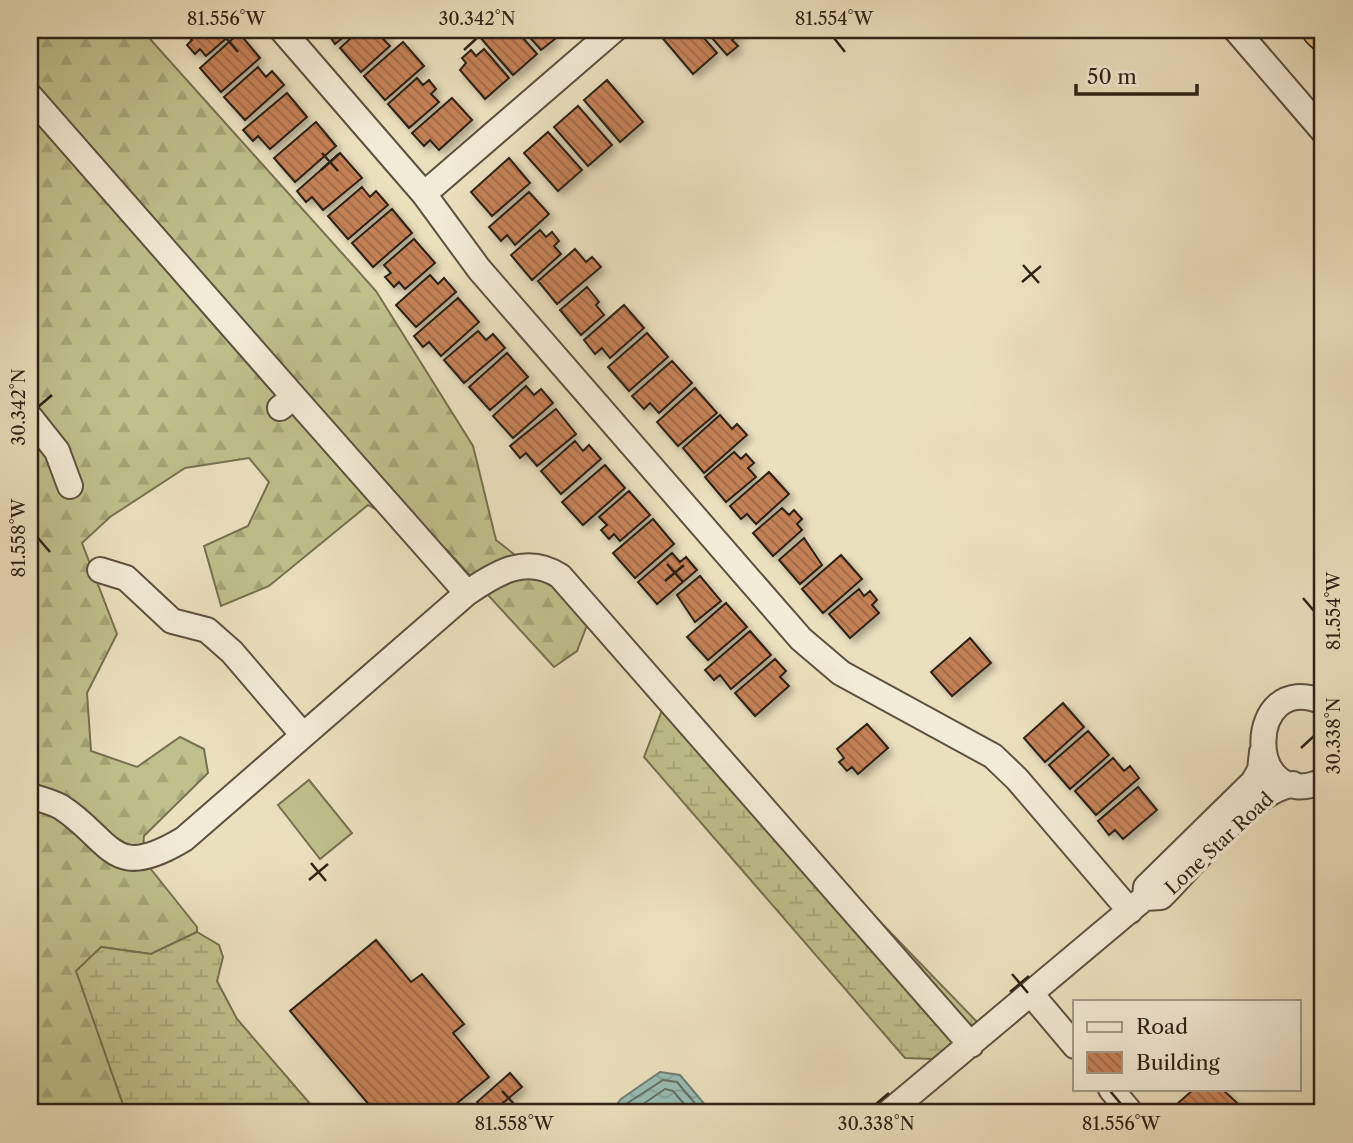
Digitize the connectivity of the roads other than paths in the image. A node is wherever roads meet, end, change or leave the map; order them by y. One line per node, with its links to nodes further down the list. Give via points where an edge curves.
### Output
1 (282, 30): 6 (street)
2 (614, 30): 6 (street)
3 (1236, 30): 5 (street)
4 (33, 107): 10 (street, via 287,402)
5 (1323, 131)
6 (424, 194): 18 (street, via 479,269 801,639 841,673 993,756)
7 (30, 418): 8 (street, via 57,451)
8 (70, 486)
9 (100, 570): 14 (street, via 125,578 172,621 207,630 232,652)
10 (467, 593): 14 (street); 21 (street, via 495,573 520,565 547,567 559,576)
11 (1323, 679): 12 (street, Lone Star Road)
12 (1291, 699): 13 (street); 15 (street, Lone Star Road, via 1268,718)
13 (1323, 702)
14 (303, 735): 17 (street, via 184,839 160,853 136,859 101,844 61,807)
15 (1262, 752): 16 (street, via 1273,772); 18 (street, Lone Star Road, via 1253,782 1146,887)
16 (1314, 784): 18 (street, Lone Star Road, via 1280,787 1259,800 1161,897)
17 (30, 796)
18 (1137, 904): 19 (street, Lone Star Road)
19 (1032, 995): 20 (street); 21 (street, Lone Star Road)
20 (1073, 1044)
21 (971, 1045): 23 (street, Lone Star Road)
22 (1112, 1090): 24 (street)
23 (888, 1113)
24 (1131, 1113)

